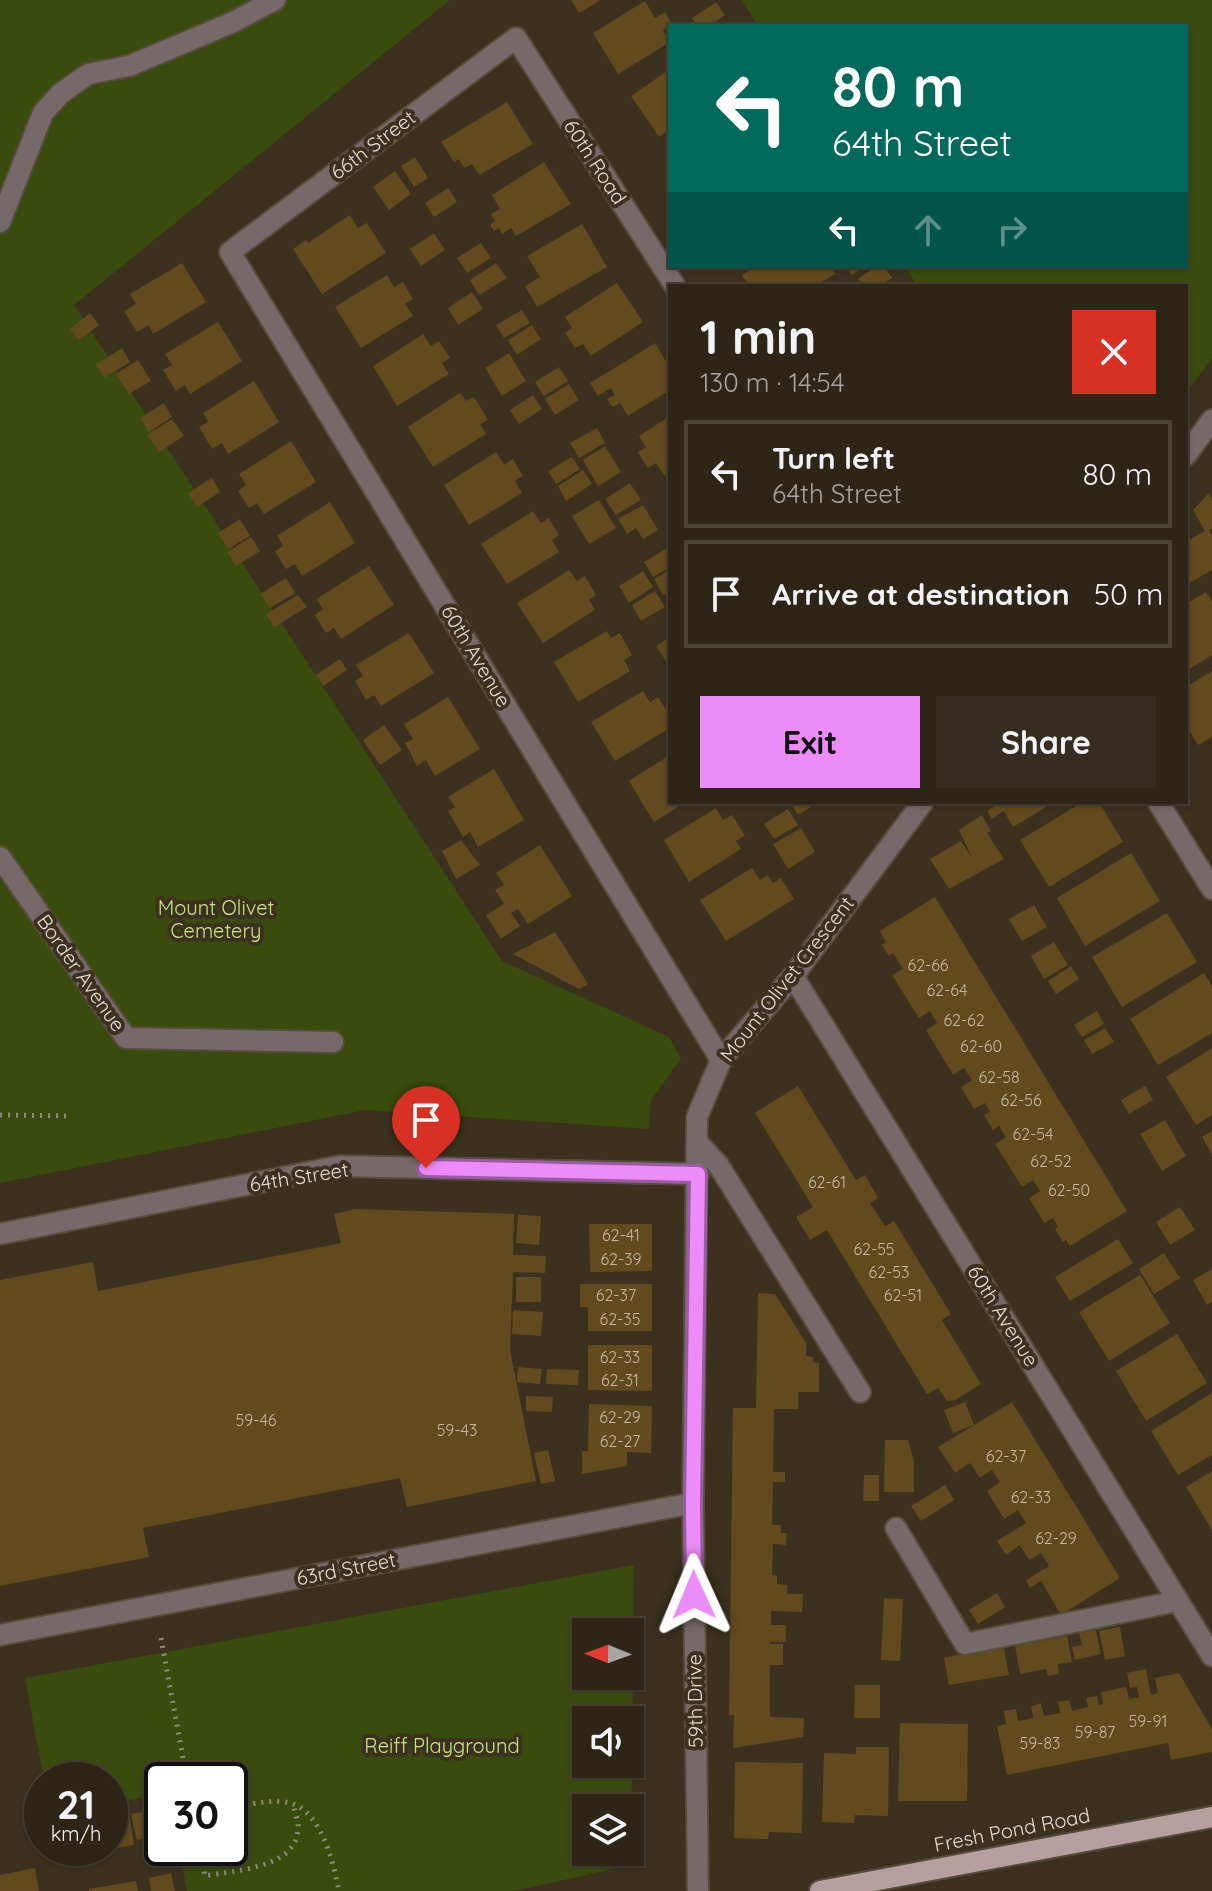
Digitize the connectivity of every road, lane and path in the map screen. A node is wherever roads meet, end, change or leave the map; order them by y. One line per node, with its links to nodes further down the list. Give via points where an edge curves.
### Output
1 (275, 0): 3 (street, via 129,66 88,74 60,94 43,113)
2 (516, 38): 4 (street, 66th Street); 5 (street, 60th Road)
3 (0, 222)
4 (230, 252): 14 (street, 60th Avenue)
5 (674, 284)
6 (1212, 420): 7 (street)
7 (1188, 452)
8 (922, 804): 12 (street, Mount Olivet Crescent)
9 (1159, 804): 11 (street)
10 (0, 857): 13 (street, Border Avenue, via 126,1038)
11 (1212, 889)
12 (793, 976): 14 (street, Mount Olivet Crescent); 23 (street, 60th Avenue)
13 (333, 1042)
14 (721, 1060): 17 (street, Mount Olivet Crescent, via 697,1117)
15 (0, 1115): 16 (path)
16 (69, 1116)
17 (697, 1142): 18 (street, Mount Olivet Crescent); 20 (street, via 719,1166)
18 (698, 1174): 19 (street, 64th Street, via 340,1166); 21 (street, 59th Drive)
19 (0, 1234)
20 (860, 1392)
21 (693, 1503): 24 (street, 63rd Street); 33 (street, 59th Drive)
22 (896, 1528): 23 (street, via 965,1644)
23 (1178, 1601): 26 (street, 60th Avenue)
24 (0, 1635)
25 (161, 1638): 27 (path)
26 (1212, 1656)
27 (184, 1762)
28 (293, 1803): 29 (path); 31 (path, via 298,1828 284,1855 205,1876); 32 (path, via 307,1812 323,1837)
29 (248, 1806)
30 (1212, 1817): 34 (main road, Fresh Pond Road)
31 (203, 1866)
32 (339, 1891)
33 (698, 1891)
34 (820, 1891)

